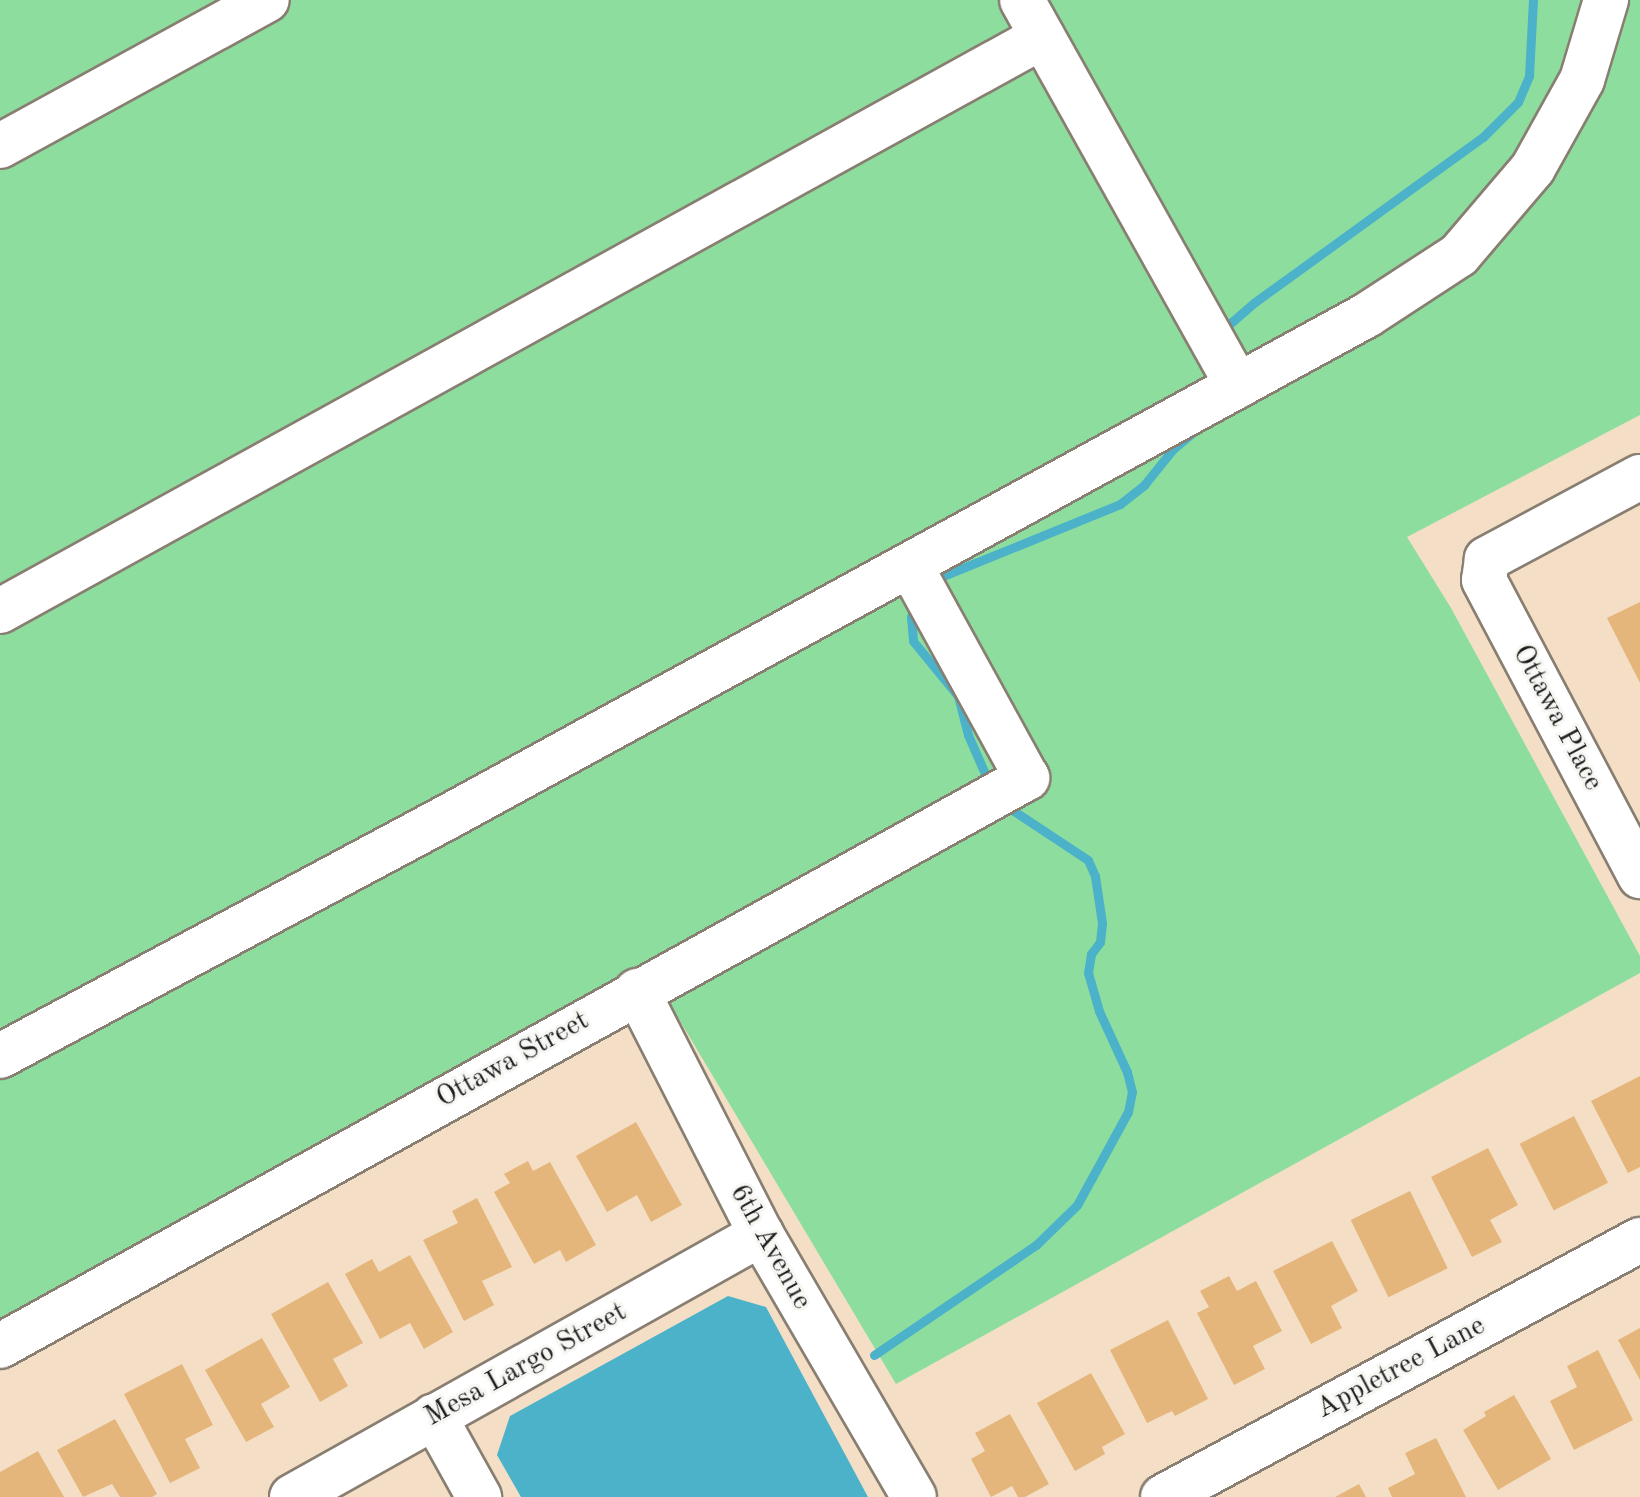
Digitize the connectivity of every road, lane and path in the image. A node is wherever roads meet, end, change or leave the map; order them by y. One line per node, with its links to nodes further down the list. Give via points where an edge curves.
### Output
1 (267, 0): 4 (street)
2 (1606, 0): 5 (street, via 1582,80 1533,168 1459,255 1367,315)
3 (1032, 18): 5 (street); 8 (street)
4 (0, 146)
5 (1238, 386): 7 (street)
6 (1640, 477): 9 (street, Ottawa Place, via 1487,559 1484,580)
7 (910, 565): 10 (street, Ottawa Street, via 1027,778); 11 (street)
8 (0, 611)
9 (1640, 876)
10 (637, 991): 12 (street, 6th Avenue); 14 (street, Ottawa Street)
11 (0, 1056)
12 (761, 1234): 15 (street, Mesa Largo Street); 18 (street, 6th Avenue)
13 (1640, 1240): 19 (street, Appletree Lane)
14 (0, 1346)
15 (434, 1416): 16 (street, Mesa Largo Street); 17 (street)
16 (292, 1497)
17 (479, 1497)
18 (914, 1497)
19 (1163, 1497)

